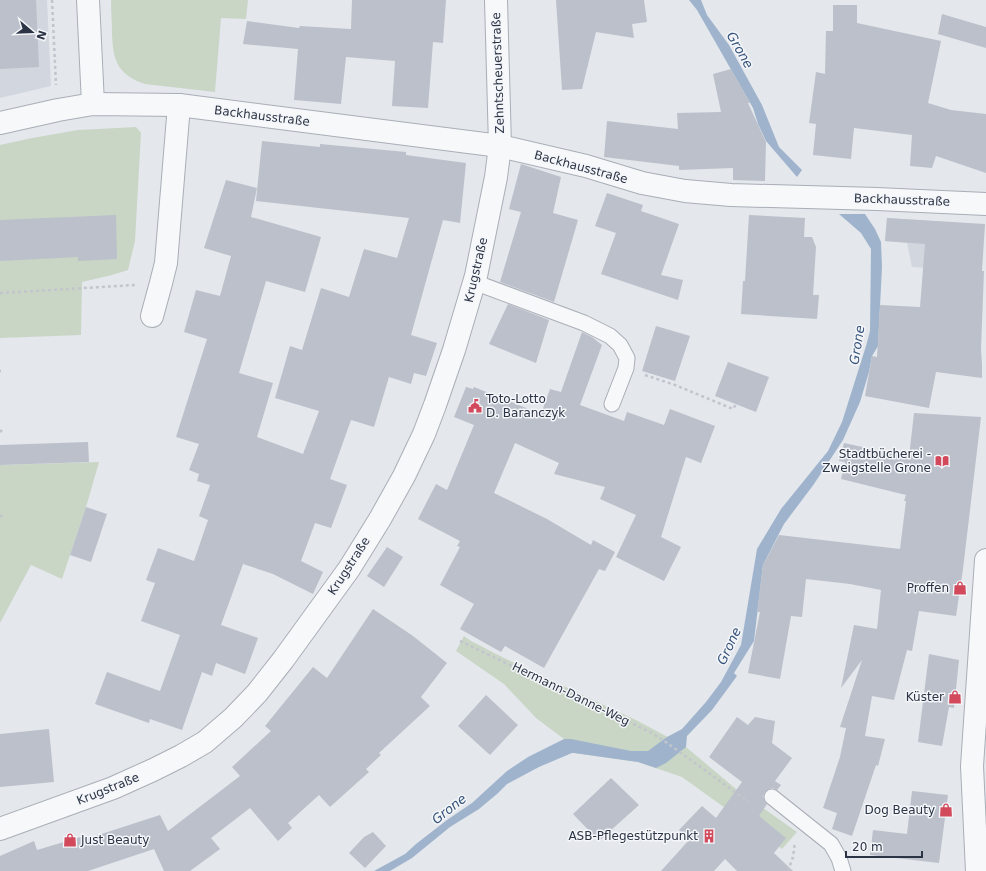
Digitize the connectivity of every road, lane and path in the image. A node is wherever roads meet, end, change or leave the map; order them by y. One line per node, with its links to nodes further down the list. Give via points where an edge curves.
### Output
1 (52, 0): 6 (path)
2 (88, 0): 4 (street)
3 (496, 0): 8 (street, Zehntscheuerstraße)
4 (93, 104): 5 (street, Backhausstraße); 6 (street, Backhausstraße)
5 (179, 105): 8 (street, Backhausstraße); 11 (street, via 166,263)
6 (58, 110): 7 (street, Backhausstraße)
7 (0, 123)
8 (500, 146): 9 (street, Backhausstraße, via 586,166 642,183 685,191 731,195); 10 (street, Krugstraße)
9 (986, 204)
10 (474, 282): 14 (lane, via 584,323 610,336 620,345 627,358); 21 (street, Krugstraße, via 435,405 404,476 349,569 257,693 205,742 181,756 113,788)
11 (161, 284): 12 (path); 13 (street)
12 (0, 293)
13 (152, 316)
14 (626, 368): 15 (lane); 16 (path, via 733,409)
15 (612, 404)
16 (736, 404)
17 (986, 560): 25 (street, via 972,766)
18 (460, 641): 19 (path, Hermann-Danne-Weg, via 650,732)
19 (680, 752)
20 (772, 797): 24 (lane, via 831,844)
21 (0, 829)
22 (796, 838): 23 (path)
23 (788, 871)
24 (843, 871)
25 (977, 871)

